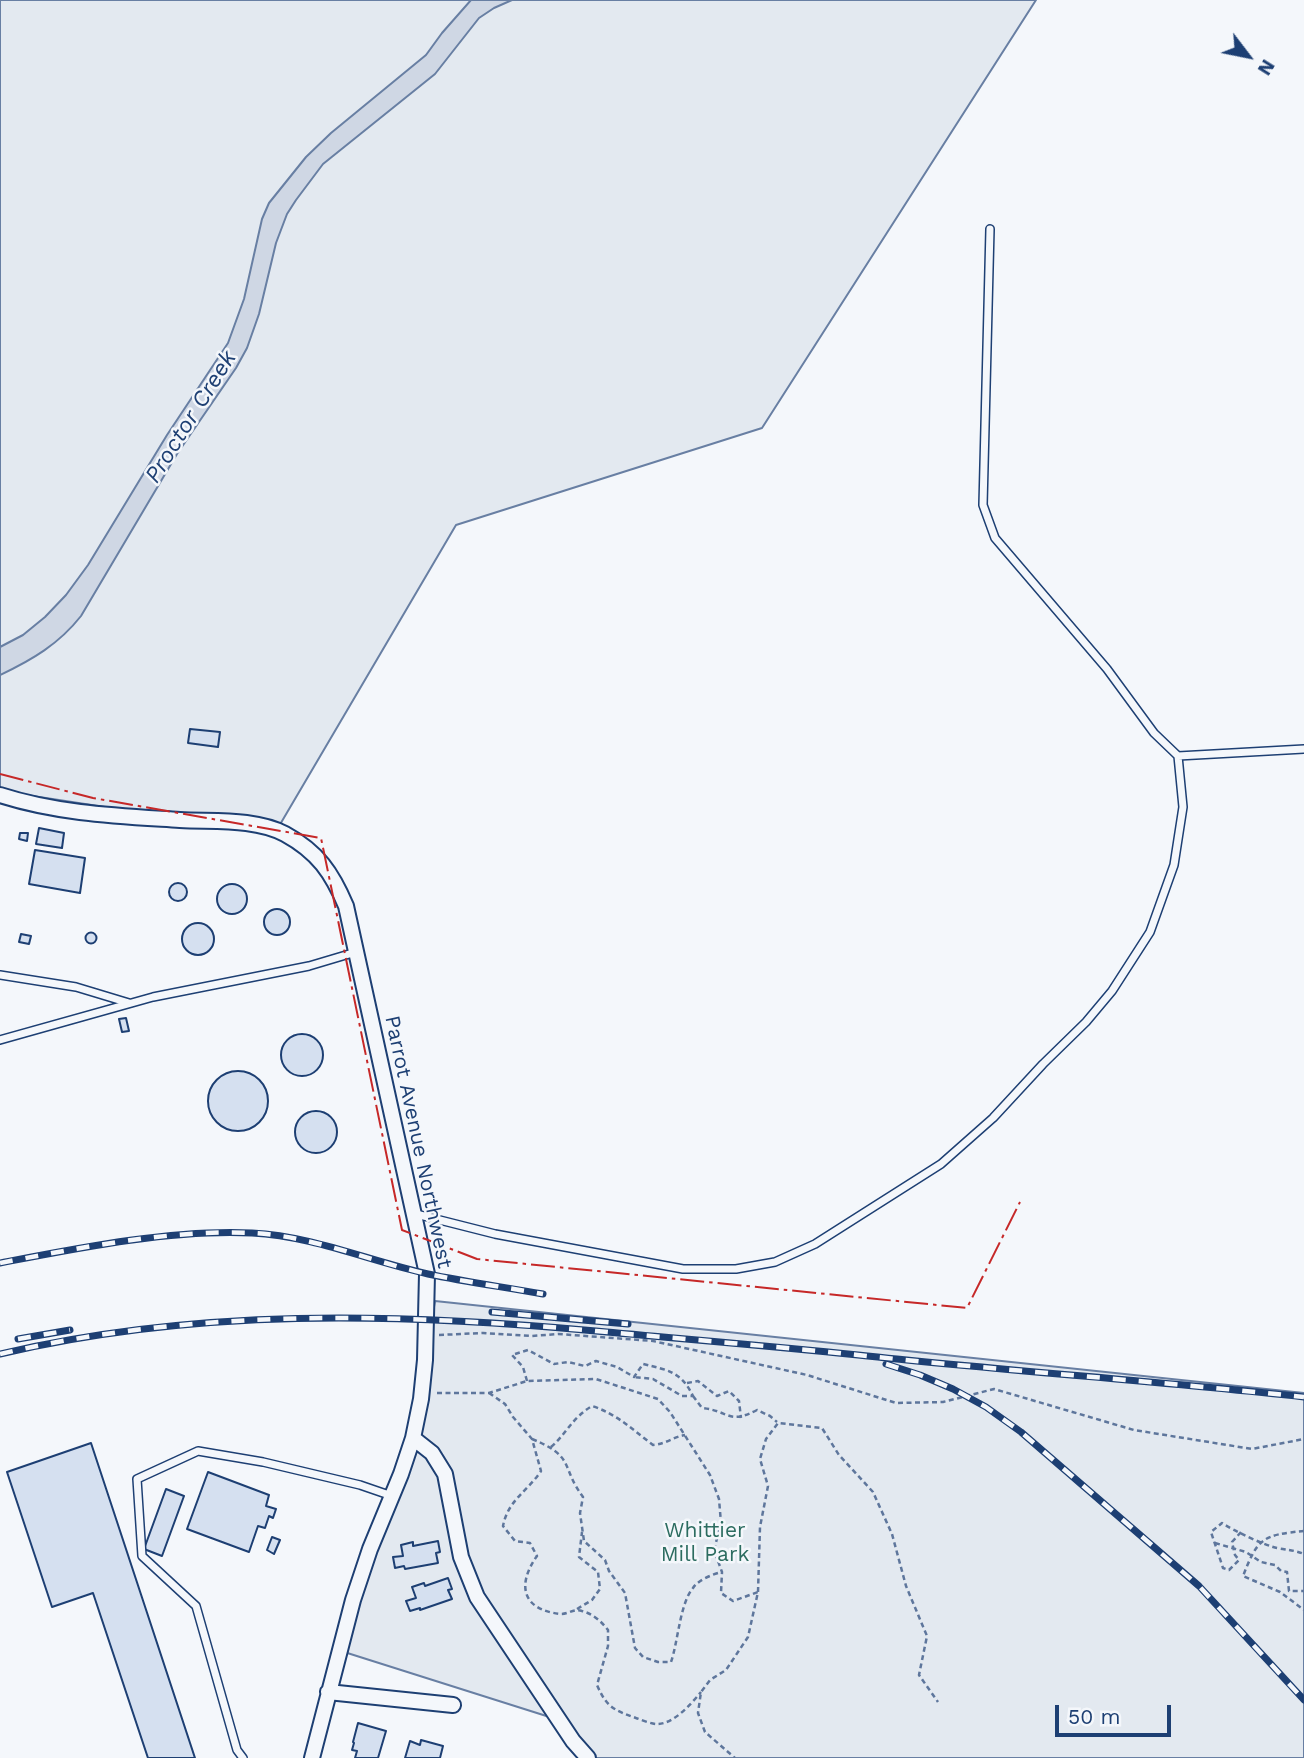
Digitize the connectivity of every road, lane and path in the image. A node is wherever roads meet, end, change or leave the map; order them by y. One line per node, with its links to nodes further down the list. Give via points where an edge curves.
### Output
1 (990, 229): 3 (lane, via 983,505 990,527 1107,668 1154,733)
2 (1304, 749): 3 (lane)
3 (1178, 756): 9 (lane, via 1183,807 1174,865 1150,932 1112,991 993,1118 941,1164 815,1244 775,1262 736,1269 683,1269 495,1234)
4 (0, 795): 5 (street, Parrot Avenue Northwest, via 88,814 253,824 283,833 312,851 333,877 346,906)
5 (356, 952): 7 (lane); 9 (street, Parrot Avenue Northwest)
6 (0, 975): 7 (lane, via 76,987)
7 (130, 1003): 8 (lane)
8 (0, 1040)
9 (412, 1213): 10 (street, Parrot Avenue Northwest, via 427,1274)
10 (426, 1335): 14 (street, Parrot Avenue Northwest); 22 (path, via 558,1334 653,1341 807,1375 896,1403 943,1402 994,1389 1135,1430 1252,1449)
11 (634, 1377): 12 (path, via 596,1361 584,1366 554,1364 528,1350 512,1355 523,1367); 13 (path, via 643,1364 672,1371); 16 (path, via 653,1379 682,1396)
12 (527, 1381): 15 (path); 19 (path, via 596,1379 658,1399)
13 (687, 1383): 16 (path); 17 (path, via 698,1381 717,1396 729,1391 739,1401)
14 (422, 1393): 15 (path); 20 (street, Parrot Avenue Northwest)
15 (489, 1393): 21 (path, via 505,1404)
16 (693, 1396): 17 (path, via 702,1408)
17 (741, 1418): 18 (path, via 757,1410)
18 (778, 1423): 35 (path, via 766,1438 760,1459 768,1486 760,1527); 40 (path, via 822,1429 873,1492 927,1636 919,1675)
19 (685, 1436): 23 (path, via 653,1444 608,1411 592,1406 569,1424); 33 (path, via 719,1499 721,1522 714,1550)
20 (413, 1438): 24 (street, Parrot Avenue Northwest); 44 (street, via 432,1453 445,1474 461,1557 477,1597)
21 (532, 1439): 23 (path); 36 (path, via 541,1471 511,1503 503,1526 515,1541 530,1543 537,1556 524,1580 526,1594 536,1607 564,1614)
22 (1304, 1439)
23 (551, 1447): 25 (path, via 561,1454 583,1497)
24 (392, 1496): 38 (street, Parrot Avenue Northwest, via 365,1562); 42 (lane, via 263,1462 198,1451 136,1479 142,1556 196,1606)
25 (583, 1528): 33 (path, via 584,1541 604,1560 625,1593 635,1648 643,1657 658,1662 671,1662 693,1587); 36 (path, via 579,1557 598,1572 600,1589)
26 (1304, 1531): 28 (path, via 1275,1534)
27 (1241, 1532): 28 (path); 29 (path, via 1222,1523 1211,1532); 30 (path, via 1232,1542)
28 (1262, 1542): 31 (path); 32 (path)
29 (1215, 1543): 30 (path); 30 (path, via 1223,1568 1229,1570 1239,1560)
30 (1234, 1550): 32 (path)
31 (1304, 1554)
32 (1251, 1555): 34 (path, via 1287,1572 1289,1591); 37 (path, via 1243,1576 1280,1592)
33 (722, 1572): 35 (path, via 721,1593 733,1601)
34 (1304, 1591)
35 (758, 1592): 39 (path, via 748,1637 726,1670)
36 (577, 1609): 39 (path, via 590,1613 608,1630 597,1685 617,1713 658,1724 670,1720)
37 (1304, 1610)
38 (328, 1692): 41 (street); 43 (street, Parrot Avenue Northwest)
39 (701, 1692): 45 (path, via 698,1713 705,1732)
40 (939, 1702)
41 (453, 1705)
42 (243, 1758)
43 (312, 1758)
44 (588, 1758)
45 (735, 1758)

